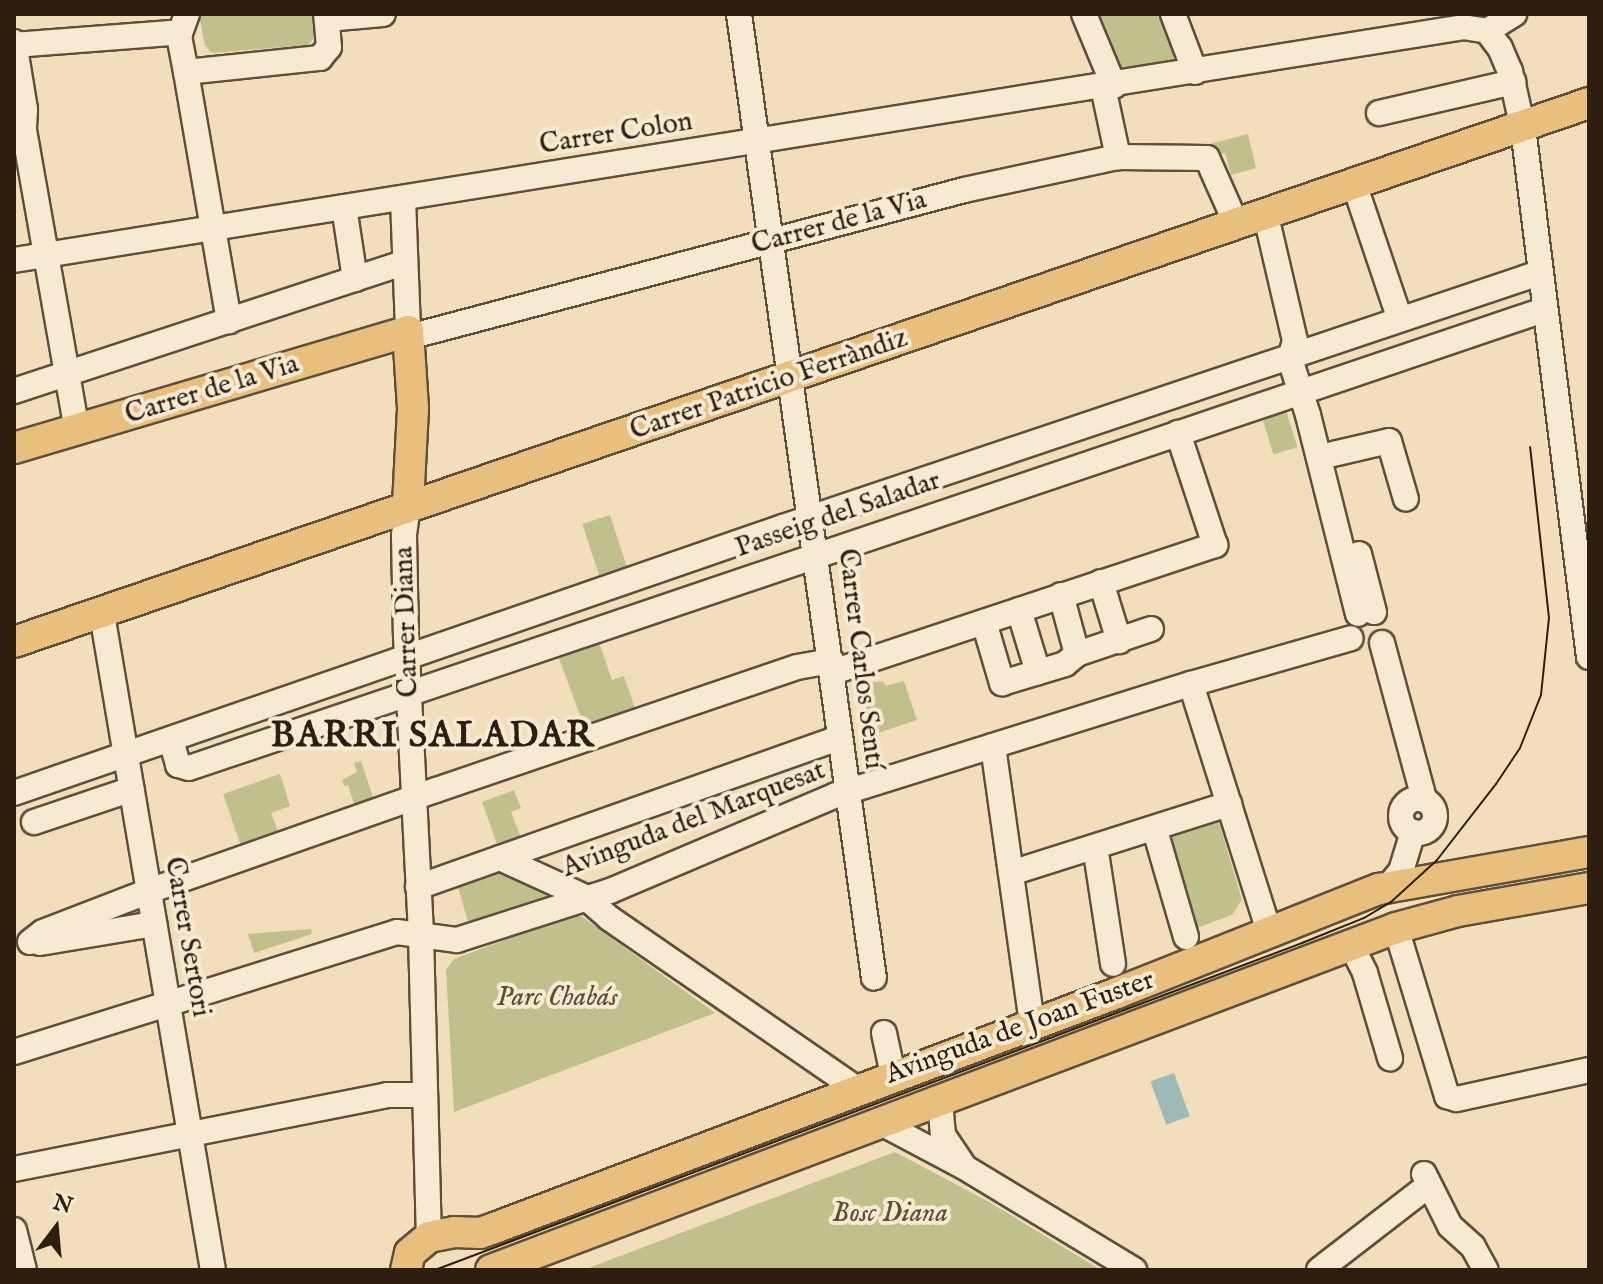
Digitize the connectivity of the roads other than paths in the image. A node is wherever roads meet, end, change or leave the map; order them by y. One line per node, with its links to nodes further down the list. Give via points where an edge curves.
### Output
1 (383, 14): 6 (street)
2 (739, 14): 19 (street, Carrer Carlos Sentí)
3 (1084, 14): 14 (street)
4 (1173, 14): 12 (street)
5 (1514, 14): 9 (street)
6 (326, 17): 11 (street, via 329,47 320,58)
7 (1443, 22): 9 (street, Carrer Colon); 12 (street, Carrer Colon)
8 (183, 25): 10 (street, via 171,33); 11 (street)
9 (1487, 31): 13 (street)
10 (14, 44): 17 (street)
11 (186, 72): 26 (street)
12 (1195, 72): 14 (street, Carrer Colon)
13 (1513, 82): 16 (street); 18 (street)
14 (1120, 88): 19 (street, Carrer Colon); 20 (street)
15 (1589, 103): 18 (main road, Carrer Patricio Ferràndiz)
16 (1379, 113)
17 (19, 115): 28 (street)
18 (1523, 128): 24 (main road, Carrer Patricio Ferràndiz); 31 (street, via 1529,230)
19 (758, 141): 21 (street, Carrer Colon); 27 (street, Carrer Carlos Sentí)
20 (1118, 157): 25 (street, Carrer de la Via, via 1207,158); 27 (street, Carrer de la Via, via 964,190)
21 (403, 199): 23 (street, Carrer Colon); 30 (street, Carrer Diana)
22 (1360, 201): 34 (street)
23 (344, 207): 26 (street, Carrer Colon); 32 (street)
24 (1266, 216): 37 (street); 39 (main road, Carrer Patricio Ferràndiz)
25 (1235, 221)
26 (213, 228): 28 (street, Carrer Colon); 35 (street)
27 (772, 241): 36 (street, Carrer de la Via); 39 (street, Carrer Carlos Sentí)
28 (47, 255): 29 (street, Carrer Colon); 38 (street)
29 (14, 260)
30 (404, 263): 32 (street); 36 (street, Carrer Diana)
31 (1539, 273): 33 (street); 37 (street, Passeig del Saladar)
32 (355, 279): 35 (street)
33 (1544, 310): 40 (street, Passeig del Saladar); 61 (street)
34 (1397, 311)
35 (229, 321): 38 (street)
36 (408, 334): 42 (main road, Carrer de la Via); 47 (main road, Carrer Diana, via 413,426)
37 (1299, 350): 40 (street); 48 (street, Passeig del Saladar)
38 (66, 373): 41 (street); 42 (street)
39 (792, 377): 47 (main road, Carrer Patricio Ferràndiz); 48 (street, Carrer Carlos Sentí)
40 (1308, 388): 43 (street, Passeig del Saladar); 45 (street); 56 (street, via 1308,415)
41 (14, 391)
42 (77, 430): 44 (main road)
43 (1178, 433): 49 (street, Passeig del Saladar); 50 (street, via 1215,545)
44 (14, 448)
45 (1333, 454): 46 (street, via 1389,441); 56 (street)
46 (1406, 499)
47 (408, 506): 53 (main road, Carrer Patricio Ferràndiz); 60 (street, Carrer Diana)
48 (812, 518): 49 (street, Carrer Carlos Sentí); 60 (street, Passeig del Saladar)
49 (817, 553): 62 (street, Carrer Carlos Sentí); 65 (street, Passeig del Saladar)
50 (1101, 582): 51 (street); 57 (street)
51 (1061, 595): 52 (street); 59 (street)
52 (1019, 610): 54 (street); 63 (street)
53 (102, 614): 58 (main road, Carrer Patricio Ferràndiz); 69 (street, Carrer Sertori)
54 (984, 622): 62 (street); 63 (street, via 1002,683)
55 (1151, 629): 57 (street)
56 (1366, 631): 64 (street, Avinguda del Marquesat); 84 (street, via 1417,800 1434,808 1435,821 1426,831 1413,832 1401,871)
57 (1119, 641): 59 (street)
58 (14, 642)
59 (1077, 654): 63 (street, via 1065,664)
60 (408, 656): 65 (street, Carrer Diana); 67 (street, Passeig del Saladar)
61 (1589, 657)
62 (832, 666): 66 (street, Carrer Carlos Sentí); 73 (street, via 797,667)
63 (1038, 672)
64 (1191, 684): 68 (street, Avinguda del Marquesat); 74 (street)
65 (410, 694): 67 (street, Passeig del Saladar, via 189,768 178,765); 73 (street, Carrer Diana)
66 (839, 738): 71 (street, Carrer Carlos Sentí); 78 (street)
67 (171, 740): 69 (street, Passeig del Saladar)
68 (993, 746): 71 (street, Avinguda del Marquesat); 81 (street)
69 (126, 754): 70 (street, Carrer Sertori); 72 (street, Passeig del Saladar)
70 (132, 789): 75 (street); 85 (street, Carrer Sertori)
71 (846, 792): 86 (street, Avinguda del Marquesat); 95 (street, Carrer Carlos Sentí)
72 (14, 793)
73 (414, 798): 82 (street, Carrer Diana); 85 (street)
74 (1229, 804): 81 (street); 89 (street)
75 (34, 822)
76 (1157, 837): 91 (street)
77 (1589, 853): 80 (main road); 84 (main road, Avinguda de Joan Fuster)
78 (500, 858): 82 (street); 86 (street)
79 (1097, 859): 94 (street)
80 (1589, 868)
81 (1011, 873): 97 (street)
82 (418, 887): 90 (street, Carrer Diana)
83 (1589, 888): 88 (main road, Avinguda de Joan Fuster, via 1458,911)
84 (1379, 889): 89 (main road, Avinguda de Joan Fuster)
85 (149, 891): 87 (street, Carrer Sertori); 92 (street)
86 (585, 897): 90 (street, Avinguda del Marquesat, via 457,940); 103 (street)
87 (154, 924): 92 (street); 96 (street, Carrer Sertori)
88 (1396, 928): 93 (main road, Avinguda de Joan Fuster); 101 (street, via 1444,1093 1457,1099)
89 (1270, 934): 97 (main road, Avinguda de Joan Fuster)
90 (421, 935): 96 (street, Avinguda del Marquesat, via 397,932); 104 (street, Carrer Diana)
91 (1186, 937)
92 (22, 943)
93 (1351, 945): 100 (street, via 1365,973); 105 (main road, Avinguda de Joan Fuster)
94 (1113, 964)
95 (874, 978)
96 (168, 1006): 99 (street, Avinguda del Marquesat); 107 (street, Carrer Sertori)
97 (1032, 1025): 102 (main road, Avinguda de Joan Fuster)
98 (884, 1033): 102 (street)
99 (14, 1052)
100 (1390, 1058)
101 (1589, 1070)
102 (893, 1075): 103 (main road, Avinguda de Joan Fuster)
103 (857, 1089): 111 (main road, Avinguda de Joan Fuster, via 489,1230)
104 (423, 1095): 107 (street, via 387,1095); 112 (street, Carrer Diana)
105 (940, 1101): 106 (main road, Avinguda de Joan Fuster); 108 (street, via 943,1135)
106 (879, 1122): 108 (street); 116 (main road, Avinguda de Joan Fuster)
107 (189, 1135): 109 (street); 114 (street, Carrer Sertori)
108 (964, 1167): 117 (street)
109 (14, 1169)
110 (14, 1230): 113 (street)
111 (460, 1232): 112 (main road, Avinguda de Joan Fuster); 116 (main road, via 478,1242)
112 (415, 1253): 115 (main road)
113 (24, 1270)
114 (213, 1270)
115 (383, 1270)
116 (488, 1270)
117 (1134, 1270)
118 (1319, 1270): 119 (street, via 1427,1180 1450,1226 1473,1247)
119 (1486, 1270)

